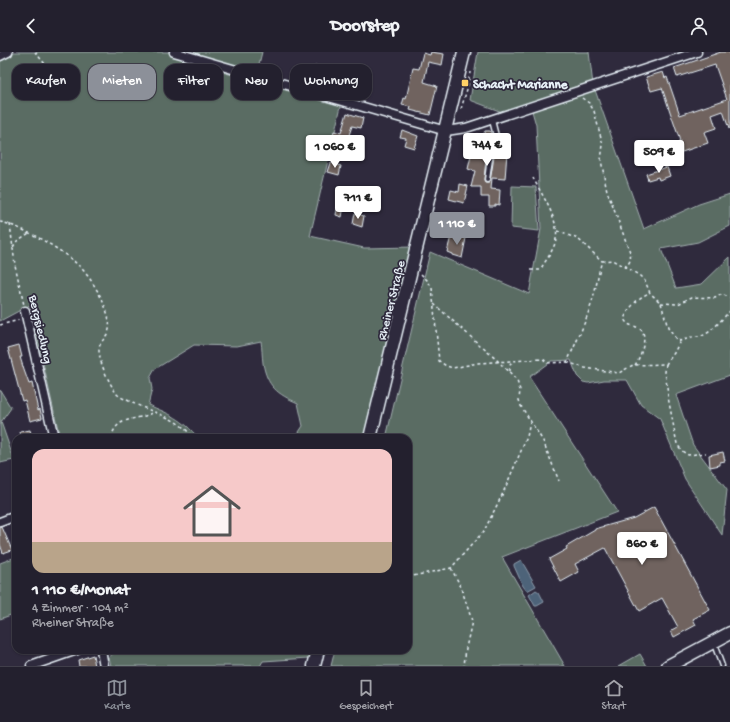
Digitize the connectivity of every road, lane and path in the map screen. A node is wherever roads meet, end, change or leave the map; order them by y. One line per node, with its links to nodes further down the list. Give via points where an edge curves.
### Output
1 (8, 52): 7 (street)
2 (35, 52): 8 (path)
3 (174, 52): 11 (street)
4 (464, 52): 11 (main road, Rheiner Straße)
5 (697, 52): 6 (street)
6 (685, 54): 9 (street)
7 (0, 56)
8 (45, 64)
9 (577, 93): 10 (street); 20 (path, via 594,111 603,145 601,160 607,190 630,252 631,260)
10 (492, 120): 11 (street); 13 (lane, via 496,136)
11 (446, 131): 21 (main road, Rheiner Straße)
12 (532, 178): 16 (path)
13 (487, 180)
14 (0, 222): 15 (path)
15 (10, 224): 17 (path); 18 (path, Bergsiedlung)
16 (557, 231): 19 (path, via 578,239); 22 (path, via 553,249 540,270)
17 (29, 233): 18 (path); 37 (path, via 82,268 106,308 109,320 109,331 99,347 110,383 117,395)
18 (13, 247): 28 (path, Bergsiedlung)
19 (602, 261): 20 (path, via 612,260); 33 (path, via 594,295)
20 (624, 267): 23 (path, via 645,280)
21 (412, 270): 26 (path, via 428,281 432,288); 42 (main road, Rheiner Straße)
22 (531, 270)
23 (650, 293): 25 (path); 35 (path, via 627,310 624,319 627,324 642,332 644,347)
24 (730, 298): 25 (path, via 722,294 715,298 692,297 678,304)
25 (661, 303): 30 (path, via 668,328)
26 (434, 304): 32 (path); 32 (path, via 440,361 453,368)
27 (730, 311): 30 (path, via 702,336)
28 (26, 315): 29 (path); 39 (street, Bergsiedlung)
29 (0, 325)
30 (680, 341): 34 (path)
31 (513, 361): 32 (path); 33 (path, via 543,359 548,363); 36 (path, via 508,366)
32 (499, 362): 36 (path)
33 (567, 362): 35 (path, via 585,368 619,373)
34 (666, 364): 35 (path); 43 (path, via 668,397 678,444 688,455)
35 (635, 365)
36 (509, 371): 38 (path, via 517,380 519,400)
37 (155, 412): 40 (path, via 128,419 116,426); 41 (path, via 172,418)
38 (528, 417): 44 (path, via 543,441); 47 (path, via 530,422 527,437 484,531)
39 (53, 434)
40 (112, 434)
41 (190, 434)
42 (371, 434)
43 (706, 453)
44 (559, 481)
45 (12, 518): 46 (street)
46 (0, 522)
47 (450, 568): 48 (path); 57 (path, via 461,587 472,621)
48 (412, 576)
49 (730, 633): 50 (main road)
50 (714, 642): 58 (main road); 59 (lane)
51 (66, 654): 54 (street)
52 (102, 654): 55 (street)
53 (317, 654): 56 (main road)
54 (31, 666)
55 (104, 666)
56 (314, 666)
57 (464, 666)
58 (668, 666)
59 (722, 666)

